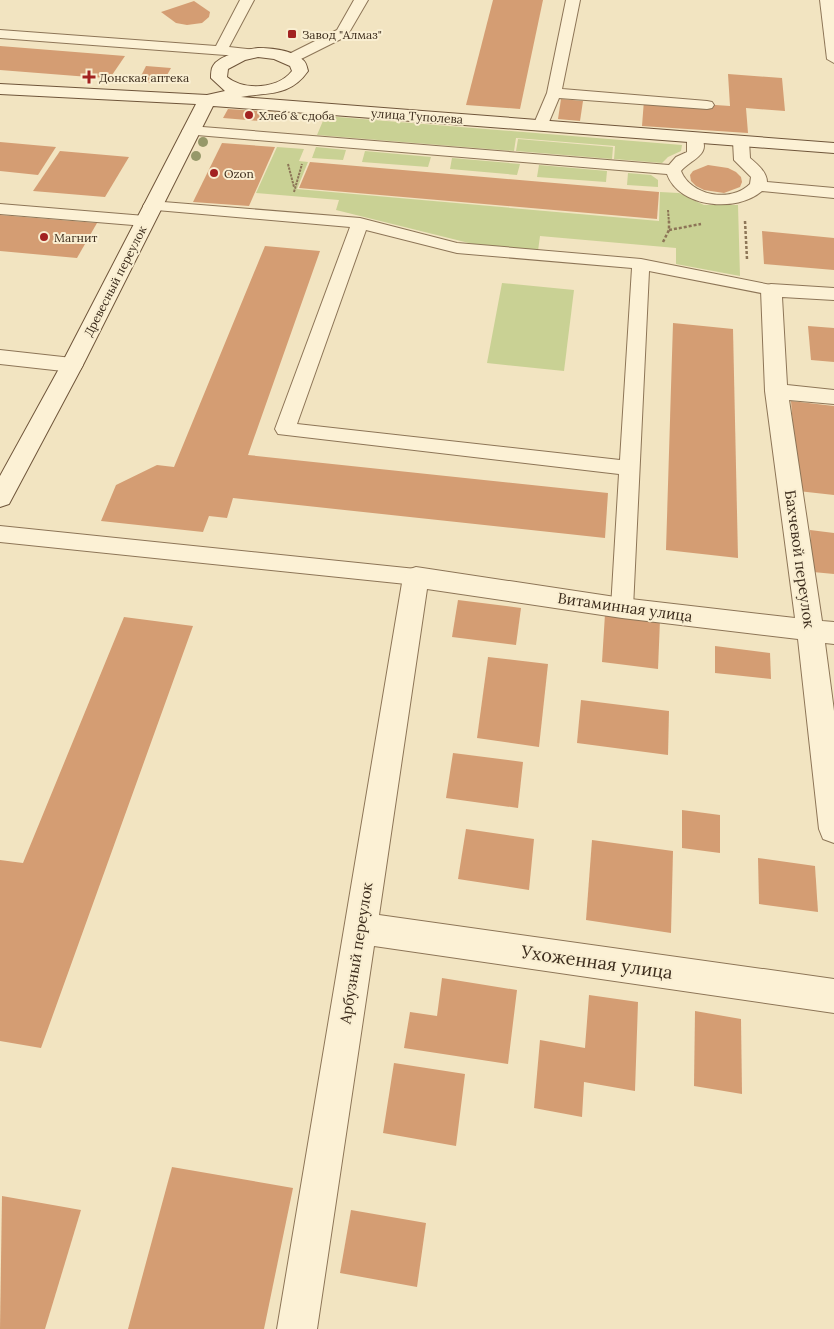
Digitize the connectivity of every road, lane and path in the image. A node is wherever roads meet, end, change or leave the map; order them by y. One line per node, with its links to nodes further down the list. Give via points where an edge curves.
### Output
1 (247, 0): 6 (lane)
2 (360, 0): 8 (lane, via 342,34)
3 (573, 0): 12 (lane)
4 (827, 0): 9 (lane)
5 (0, 34): 6 (lane)
6 (220, 50): 7 (lane)
7 (252, 53): 8 (street, via 274,53); 11 (street, via 234,58 220,67 219,78 229,87)
8 (290, 59): 11 (street, via 300,70 295,80 265,91)
9 (834, 59)
10 (0, 89): 13 (street, улица Туполева)
11 (248, 91): 13 (street)
12 (554, 93): 14 (lane); 15 (lane)
13 (207, 100): 15 (street, улица Туполева); 16 (street, Древесный переулок)
14 (707, 105)
15 (542, 126): 17 (street, улица Туполева)
16 (190, 131): 21 (lane); 26 (street, Древесный переулок)
17 (695, 138): 18 (street, улица Туполева); 21 (lane, via 695,154 682,160)
18 (741, 141): 19 (street, улица Туполева); 22 (lane, via 742,160 759,177)
19 (834, 148)
20 (305, 160): 27 (path, via 294,188)
21 (676, 177): 24 (lane, via 692,193 708,198); 29 (path, via 668,206 669,230)
22 (758, 186): 23 (lane); 24 (lane)
23 (834, 193)
24 (742, 196): 30 (path)
25 (0, 209): 26 (lane)
26 (148, 214): 27 (lane); 33 (street, Древесный переулок)
27 (301, 219): 28 (lane)
28 (360, 223): 29 (lane, via 457,248); 36 (lane, via 284,430)
29 (649, 266): 30 (lane); 36 (lane)
30 (759, 287): 31 (street); 34 (street, Бахчевой переулок)
31 (834, 294)
32 (0, 357): 33 (street)
33 (72, 365): 37 (street, Древесный переулок)
34 (776, 391): 35 (street); 41 (street, Бахчевой переулок)
35 (834, 397)
36 (628, 468): 40 (lane)
37 (0, 498)
38 (0, 534): 39 (lane)
39 (416, 577): 40 (street, Витаминная улица); 43 (street, Арбузный переулок)
40 (622, 608): 41 (street, Витаминная улица)
41 (822, 632): 42 (street, Бахчевой переулок)
42 (834, 829)
43 (360, 928): 44 (street, Ухоженная улица); 45 (street, Арбузный переулок)
44 (834, 996)
45 (297, 1329)

